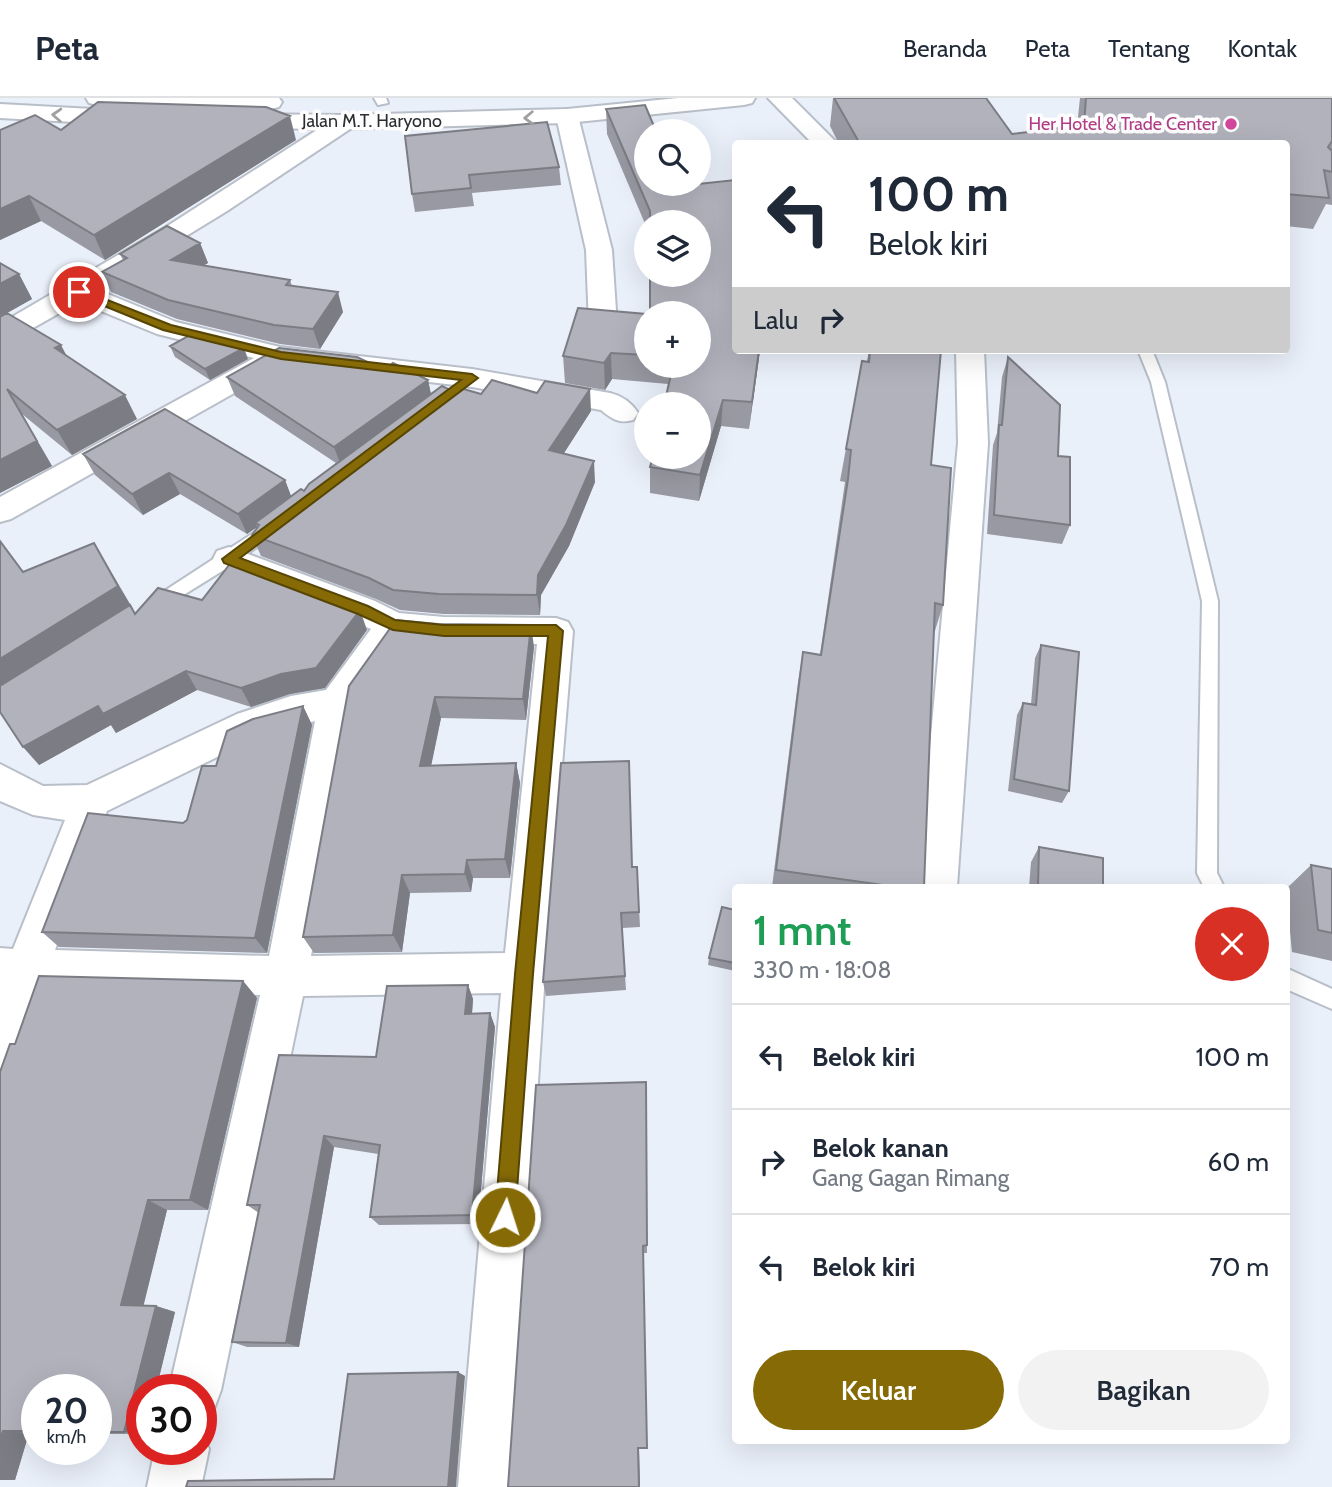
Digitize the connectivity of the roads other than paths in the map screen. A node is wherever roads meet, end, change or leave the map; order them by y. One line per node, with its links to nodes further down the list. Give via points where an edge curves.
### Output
1 (87, 98): 5 (main road, Jalan M.T. Haryono)
2 (522, 98): 6 (main road, Jalan M.T. Haryono)
3 (744, 98): 8 (main road, Jalan M.T. Haryono)
4 (779, 98): 10 (main road)
5 (213, 100): 6 (main road, Jalan M.T. Haryono)
6 (381, 100)
7 (0, 111): 9 (main road, Jalan M.T. Haryono, one-way to 7, via 107,118)
8 (567, 116): 9 (main road, Jalan M.T. Haryono, one-way to 9); 12 (main road, via 599,250)
9 (345, 122): 11 (main road, via 234,198)
10 (823, 140)
11 (79, 292): 13 (main road); 16 (main road, via 167,328)
12 (603, 326)
13 (0, 335)
14 (970, 354): 26 (main road, via 973,443)
15 (1147, 354): 27 (lane, via 1158,382 1210,601 1207,873)
16 (281, 356): 17 (main road, via 461,386 610,402); 18 (main road)
17 (623, 413)
18 (0, 511)
19 (284, 518): 20 (lane)
20 (229, 559): 21 (lane); 22 (main road)
21 (140, 614)
22 (393, 625): 23 (main road); 29 (main road, via 444,631 556,631)
23 (337, 702): 25 (main road, via 250,724); 30 (main road)
24 (0, 780): 25 (main road, via 30,800 68,804)
25 (92, 800): 28 (main road)
26 (937, 884)
27 (1212, 884)
28 (13, 968): 30 (main road); 33 (main road)
29 (524, 974): 30 (main road); 37 (main road)
30 (286, 975): 34 (main road)
31 (1290, 980): 32 (lane)
32 (1332, 999)
33 (0, 1049)
34 (199, 1374)
35 (179, 1465): 36 (main road)
36 (174, 1487)
37 (485, 1487)

